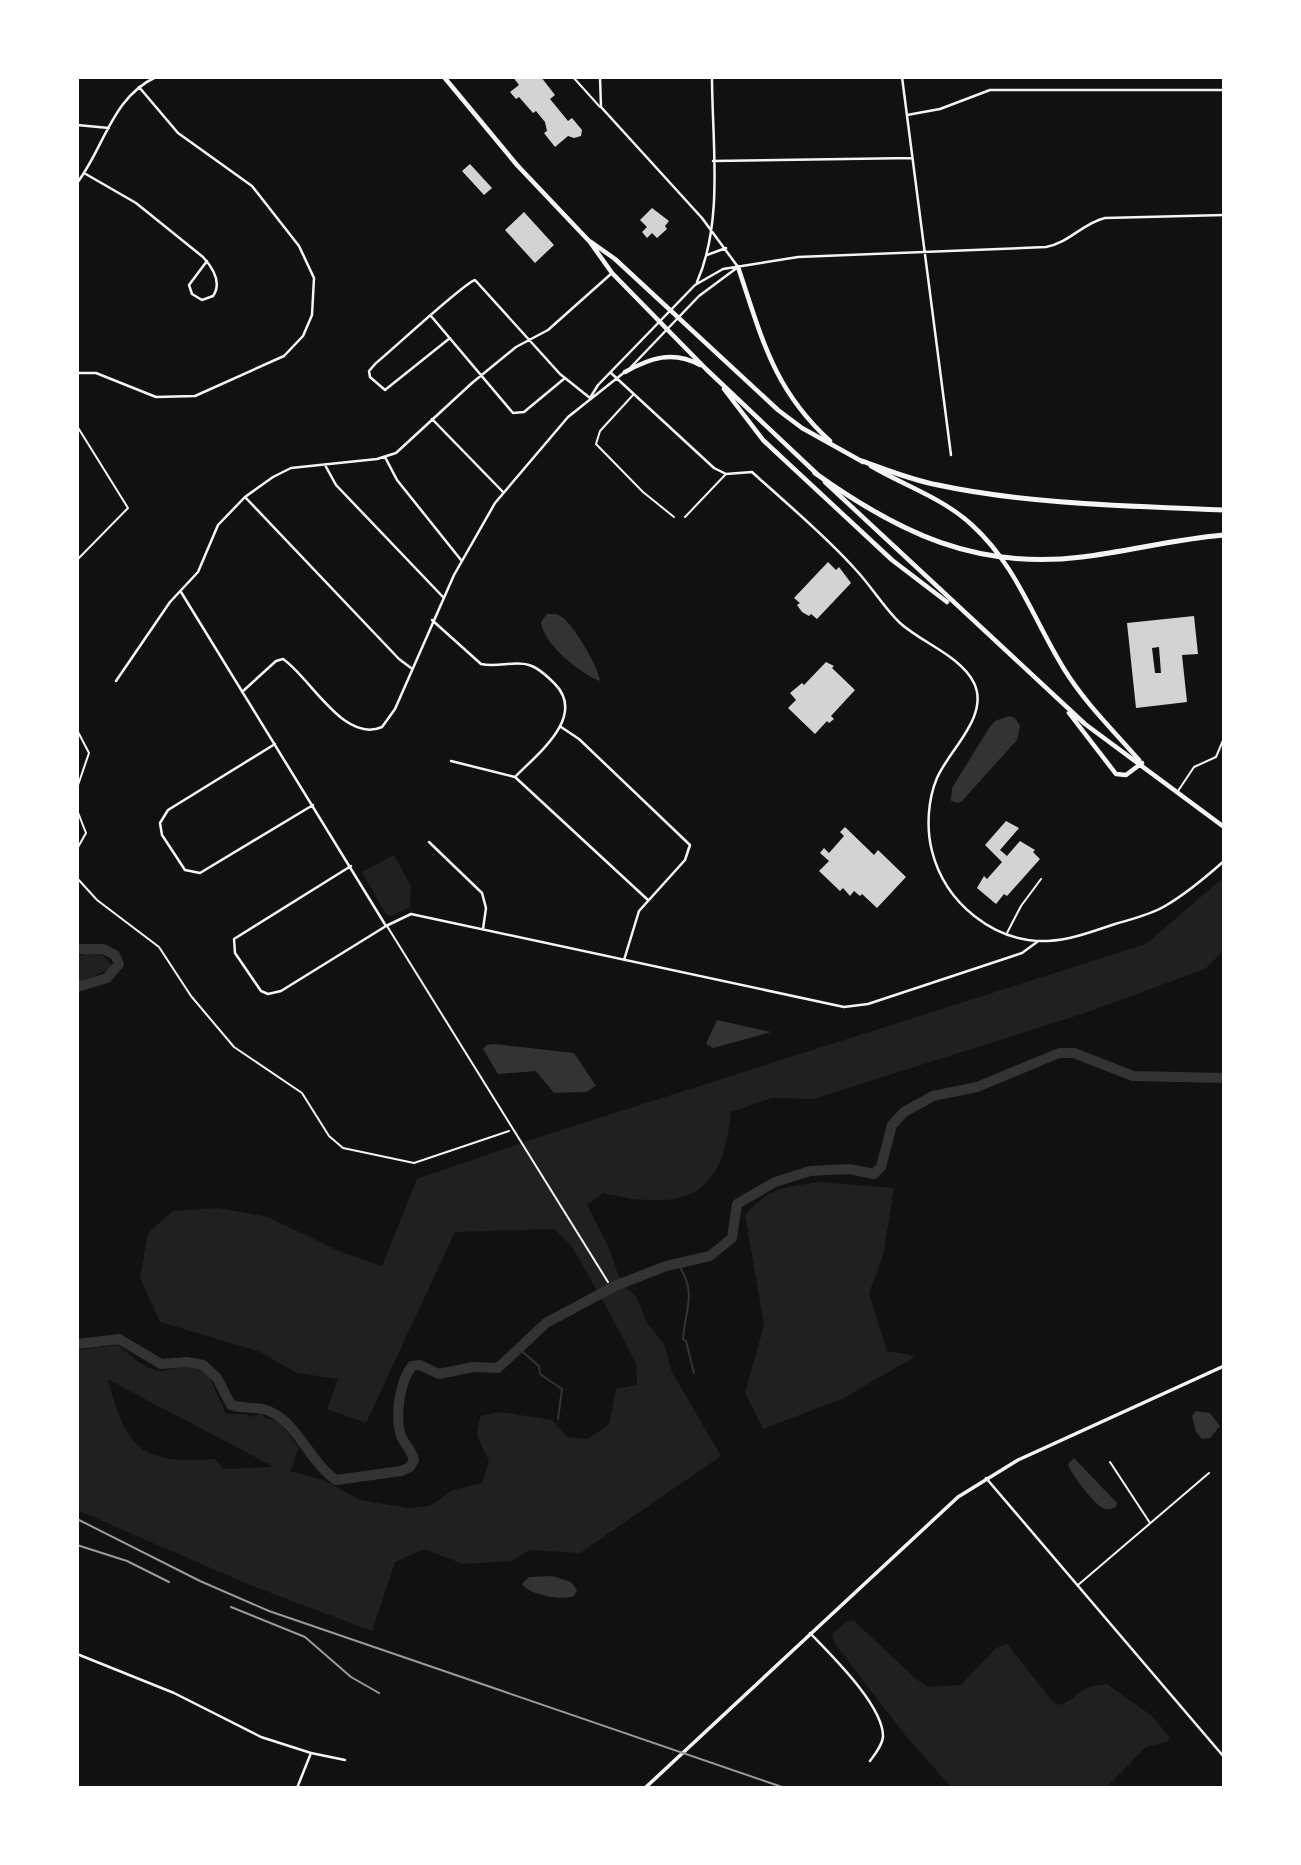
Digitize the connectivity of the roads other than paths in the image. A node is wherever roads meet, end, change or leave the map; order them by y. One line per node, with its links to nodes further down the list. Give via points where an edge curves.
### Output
1 (156, 77): 7 (street)
2 (444, 77): 19 (main road, via 503,149)
3 (573, 77): 9 (lane)
4 (600, 77): 9 (street)
5 (712, 77): 14 (street)
6 (902, 77): 10 (street)
7 (139, 87): 12 (street); 36 (street, via 178,133 251,186 299,246 314,278 312,315 300,341 284,356 195,396 156,397 96,373)
8 (1224, 90): 10 (street, via 990,90 947,107)
9 (601, 107): 18 (street)
10 (907, 115): 13 (street)
11 (77, 125): 12 (street)
12 (108, 128): 15 (street)
13 (912, 158): 14 (street); 21 (street)
14 (713, 161): 18 (street)
15 (84, 173): 16 (street); 23 (street, via 136,203)
16 (77, 183)
17 (1224, 215): 21 (street, via 1105,218 1050,247)
18 (710, 227): 20 (street); 22 (street)
19 (590, 242): 25 (main road); 27 (main road, via 615,259)
20 (726, 248): 22 (street); 24 (street)
21 (924, 253): 24 (street, via 798,257); 46 (street)
22 (705, 256): 26 (street)
23 (207, 261): 23 (street, via 217,289 211,298 202,300 192,294 189,285)
24 (738, 267): 26 (street, via 723,269); 29 (street); 45 (main road, via 785,390 809,422)
25 (612, 273): 30 (main road); 33 (street)
26 (695, 285): 27 (street)
27 (670, 312): 29 (main road); 30 (street)
28 (432, 316): 32 (street); 32 (street, via 371,368 372,380 385,390); 33 (street, via 464,284 475,280)
29 (677, 318): 31 (street); 45 (main road, via 778,410)
30 (660, 322): 31 (main road); 37 (street)
31 (667, 329): 34 (main road); 35 (street)
32 (450, 338): 38 (street)
33 (532, 340): 38 (street, via 516,347); 39 (street)
34 (706, 369): 35 (main road, via 666,356); 41 (main road)
35 (625, 372): 40 (street)
36 (77, 373)
37 (611, 373): 40 (street); 43 (street)
38 (481, 376): 39 (street, via 517,414); 44 (street)
39 (565, 378): 43 (street)
40 (617, 379): 42 (street); 43 (street)
41 (720, 382): 50 (main road); 61 (main road, via 752,428 798,472 892,560)
42 (634, 394): 51 (street); 55 (lane, via 595,442)
43 (590, 398): 52 (street)
44 (432, 419): 47 (street); 52 (street)
45 (841, 451): 48 (main road)
46 (951, 455)
47 (386, 457): 49 (street); 58 (street, via 397,480)
48 (862, 461): 54 (highway, via 934,485 969,491); 71 (main road, via 934,498 982,534 1018,580 1072,681)
49 (325, 463): 53 (street, via 280,473); 60 (street, via 336,485)
50 (816, 473): 57 (highway, via 898,526 974,553 1019,559 1080,557); 61 (main road)
51 (726, 474): 56 (lane); 83 (street, via 752,472 852,566 897,620 962,667 972,680 976,710 934,788 929,839 940,873 960,903 985,924)
52 (503, 492): 58 (street)
53 (245, 497): 59 (street, via 218,525 201,567); 63 (street)
54 (1224, 510)
55 (674, 517)
56 (685, 517)
57 (1224, 536)
58 (461, 560): 60 (street)
59 (180, 591): 64 (street); 65 (street)
60 (443, 597): 62 (street)
61 (968, 616): 66 (main road)
62 (432, 620): 63 (street); 67 (street, via 481,664 526,664 545,675 562,695)
63 (411, 668): 65 (street, via 391,716 371,731 347,722 282,659)
64 (116, 681)
65 (242, 692): 69 (street)
66 (1060, 702): 71 (main road, via 1107,742); 71 (main road, via 1111,771 1126,775)
67 (561, 727): 72 (street); 80 (street, via 688,842 685,860)
68 (1224, 738): 73 (lane, via 1216,757 1195,767)
69 (275, 744): 74 (street); 74 (street, via 165,813 160,827 169,845 185,870 200,873)
70 (451, 761): 72 (street)
71 (1142, 763): 73 (main road)
72 (515, 777): 80 (street)
73 (1177, 792): 75 (main road)
74 (313, 805): 78 (street)
75 (1224, 827)
76 (429, 842): 82 (street, via 482,893 486,908)
77 (1224, 861): 84 (street, via 1152,913 1070,937)
78 (351, 866): 81 (street); 81 (street, via 240,933 233,943 235,953 257,987 271,993)
79 (1041, 879): 83 (lane)
80 (648, 900): 85 (street, via 636,916)
81 (386, 926): 82 (street, via 417,914); 86 (lane)
82 (483, 929): 85 (street)
83 (1007, 934): 84 (street)
84 (1037, 941): 85 (street, via 1022,953 850,1007)
85 (625, 960)
86 (608, 1282)
87 (1224, 1366): 90 (street)
88 (1110, 1462): 91 (lane)
89 (1209, 1473): 91 (lane)
90 (986, 1478): 92 (street); 93 (street, via 940,1511)
91 (1150, 1523): 92 (lane)
92 (1077, 1586): 96 (street)
93 (810, 1633): 98 (street, via 879,1718 882,1740); 100 (street)
94 (77, 1654): 95 (street, via 173,1693 261,1737)
95 (311, 1754): 97 (street); 99 (street)
96 (1224, 1757)
97 (345, 1760)
98 (870, 1761)
99 (297, 1788)
100 (645, 1788)

